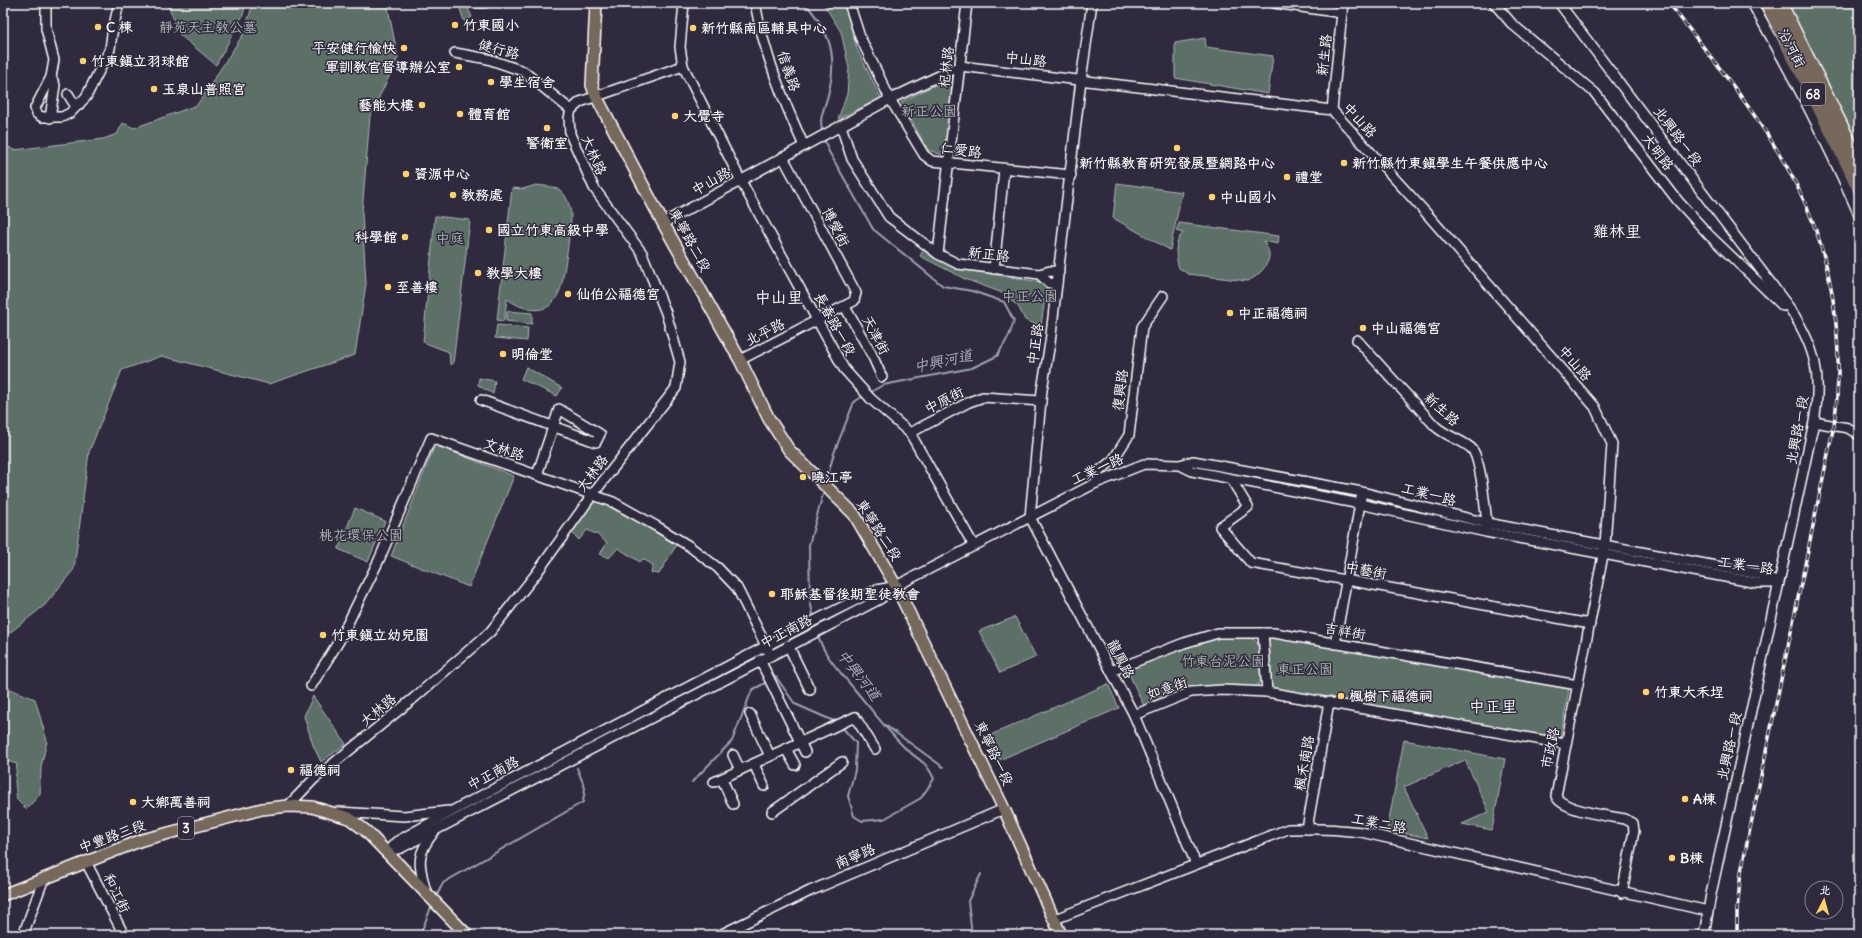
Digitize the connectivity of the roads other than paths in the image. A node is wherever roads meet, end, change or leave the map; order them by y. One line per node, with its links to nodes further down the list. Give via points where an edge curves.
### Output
1 (46, 3): 20 (street, via 46,24 54,60)
2 (119, 3): 25 (street, via 110,49 86,97)
3 (596, 3): 23 (main road, 東寧路二段, via 592,85)
4 (684, 3): 18 (street, 長春路一段, via 680,47)
5 (755, 3): 30 (street, 信義路, via 763,40 785,103)
6 (848, 3): 24 (street, 仁愛路, via 860,37)
7 (967, 3): 19 (street, 杞林路)
8 (1092, 3): 21 (street, 中正路)
9 (1274, 3): 16 (street)
10 (1343, 3): 16 (street, 新生路)
11 (1494, 3): 47 (street, 大明路, via 1512,24 1595,93 1683,207)
12 (1560, 3): 47 (street, 北興路ㄧ段)
13 (1752, 3): 38 (street, 沿河街, via 1812,115)
14 (1767, 3): 37 (highway, 68)
15 (1780, 3): 32 (highway, 68)
16 (1342, 13): 27 (street, 新生路)
17 (455, 54): 26 (street, 健行路, via 488,59 523,71)
18 (683, 66): 23 (street); 36 (street, 長春路一段)
19 (960, 66): 21 (street, 中山路); 24 (street); 33 (street, 杞林路)
20 (51, 77): 28 (street, via 55,85); 28 (street, via 34,108 37,114)
21 (1081, 80): 27 (street, 中山路); 35 (street, 中正路)
22 (68, 94): 25 (street, via 73,102)
23 (596, 96): 26 (street, via 580,102); 39 (main road, 東寧路二段)
24 (890, 99): 29 (street); 33 (street, 仁愛路, via 924,155 932,161)
25 (79, 105): 28 (street, via 62,117)
26 (570, 110): 63 (street, 大林路, via 570,134 594,188 642,253 666,313 680,362 676,388)
27 (1332, 110): 68 (street, 中山路, via 1427,214 1595,407 1612,444)
28 (50, 118)
29 (841, 126): 30 (street, 中山路); 40 (street, 新正路, via 852,159 889,217)
30 (804, 146): 31 (street, 中山路)
31 (783, 158): 36 (street, 中山路); 46 (street, 博愛街, via 856,293 854,301)
32 (1859, 162)
33 (948, 164): 34 (street, 仁愛路); 40 (street, 杞林路)
34 (1004, 169): 35 (street, 仁愛路); 41 (street)
35 (1070, 174): 42 (street, 中正路)
36 (741, 181): 39 (street, 中山路); 48 (street, 長春路一段)
37 (1859, 186)
38 (1859, 215)
39 (663, 223): 50 (main road, 東寧路二段)
40 (938, 254): 41 (street, 新正路, via 958,264)
41 (994, 268): 43 (street, 新正路)
42 (1058, 272): 43 (street, 新正路); 44 (street, 中正路)
43 (1039, 274): 44 (street, 新正路, via 1049,283)
44 (1057, 284): 53 (street, 中正路)
45 (1163, 296): 61 (street, 復興路, via 1142,327 1129,435 1113,460 1098,472)
46 (845, 307): 48 (street, 北平路); 51 (street, 天津街)
47 (1798, 321): 54 (street, 北興路ㄧ段, via 1814,352 1818,393)
48 (817, 322): 50 (street, 北平路); 56 (street, 長春路一段, via 844,369 871,399)
49 (1356, 340): 66 (street, 新生路, via 1439,429 1475,452 1479,465)
50 (740, 360): 71 (main road, 東寧路二段, via 769,419 789,450 854,514)
51 (882, 377)
52 (481, 400): 55 (street)
53 (1041, 401): 56 (street, 中原街, via 983,397 968,402); 65 (street, 中正路)
54 (1814, 422): 57 (street, via 1848,428); 70 (street, 北興路ㄧ段)
55 (553, 427): 55 (street, via 559,409 600,434 596,442); 59 (street)
56 (910, 433): 67 (street, 長春路一段)
57 (1859, 435)
58 (1180, 465): 60 (street, 工業一路, via 1192,471); 61 (street, 工業一路, via 1144,464); 62 (street, 工業一路, via 1193,460)
59 (537, 475): 63 (street, 文林路); 80 (street, 文林路, via 432,438 379,560 339,642)
60 (1230, 479): 64 (street, 工業一路); 69 (street, 中藝街, via 1248,507 1220,527 1251,563)
61 (1096, 483): 65 (street, 工業一路)
62 (1362, 492): 64 (street); 66 (street, 工業一路)
63 (593, 494): 76 (street, 文林路, via 656,526 718,568 737,588); 99 (street, 大林路, via 536,574 490,632 314,779)
64 (1360, 504): 66 (street, 工業一路); 69 (street)
65 (1030, 517): 67 (street); 78 (street, 龍鳳路)
66 (1486, 527): 68 (street, 工業一路)
67 (974, 546): 71 (street)
68 (1604, 549): 70 (street, 工業一路, via 1757,584); 72 (street, 市政路)
69 (1347, 581): 72 (street, 中藝街); 74 (street)
70 (1778, 583): 113 (street, 北興路ㄧ段)
71 (896, 586): 75 (street, 中正南路, via 880,599); 76 (street, 中正南路, via 876,590 819,618); 100 (main road, 東寧路一段)
72 (1590, 624): 79 (street, 市政路)
73 (1263, 633): 74 (street, 吉祥街); 78 (street, 吉祥街, via 1218,633); 82 (street)
74 (1335, 644): 79 (street, 吉祥街)
75 (788, 645): 76 (street, 中正南路); 81 (street)
76 (768, 650): 77 (street, 中正南路); 101 (street, 中正南路)
77 (760, 660): 86 (street); 104 (street, 中正南路)
78 (1111, 671): 85 (street, 龍鳳路)
79 (1578, 685): 87 (street, 市政路)
80 (311, 686)
81 (810, 690)
82 (1267, 692): 83 (street, 如意街); 85 (street, 如意街, via 1191,692)
83 (1329, 702): 87 (street, 如意街); 105 (street, 楓禾南路)
84 (750, 714): 92 (street)
85 (1134, 715): 108 (street, 龍鳳路)
86 (800, 742): 88 (street); 89 (street, via 855,717); 90 (street)
87 (1565, 744): 111 (street, 市政路, via 1556,791 1558,801 1568,807 1633,823 1634,831)
88 (786, 749): 92 (street); 95 (street)
89 (875, 749)
90 (805, 752)
91 (733, 755): 96 (street)
92 (770, 756): 94 (street)
93 (842, 762): 103 (street)
94 (754, 764): 96 (street); 97 (street)
95 (795, 765)
96 (740, 770): 98 (street, via 718,781)
97 (764, 786)
98 (733, 804)
99 (288, 806): 102 (main road, 中豐路三段 / 3, via 312,807); 107 (main road, 中豐路三段 / 3, via 243,813 142,840)
100 (1004, 809): 114 (main road, 東寧路一段); 118 (street, 南寧路, via 810,891)
101 (452, 811): 102 (street, via 404,816); 106 (street, 中正南路, via 396,842)
102 (332, 812): 106 (main road, 中豐路三段 / 3, via 349,818)
103 (772, 812)
104 (436, 829): 106 (street, 中正南路, via 401,848); 110 (street, via 423,846 420,865)
105 (1307, 829): 108 (street, 工業二路, via 1288,829); 111 (street, 工業二路, via 1361,832)
106 (388, 851): 110 (main road, 3)
107 (86, 862): 109 (main road, 中豐路三段 / 3); 116 (street, 和江街)
108 (1196, 864): 114 (street, 工業二路)
109 (44, 878): 112 (main road, 中豐路三段 / 3); 115 (street)
110 (426, 892): 117 (main road, 3)
111 (1622, 893): 113 (street, 工業二路)
112 (3, 895)
113 (1708, 911): 120 (street, 北興路ㄧ段)
114 (1055, 919): 119 (main road, 東寧路一段)
115 (23, 935)
116 (124, 935)
117 (467, 935)
118 (720, 935)
119 (1061, 935)
120 (1704, 935)

